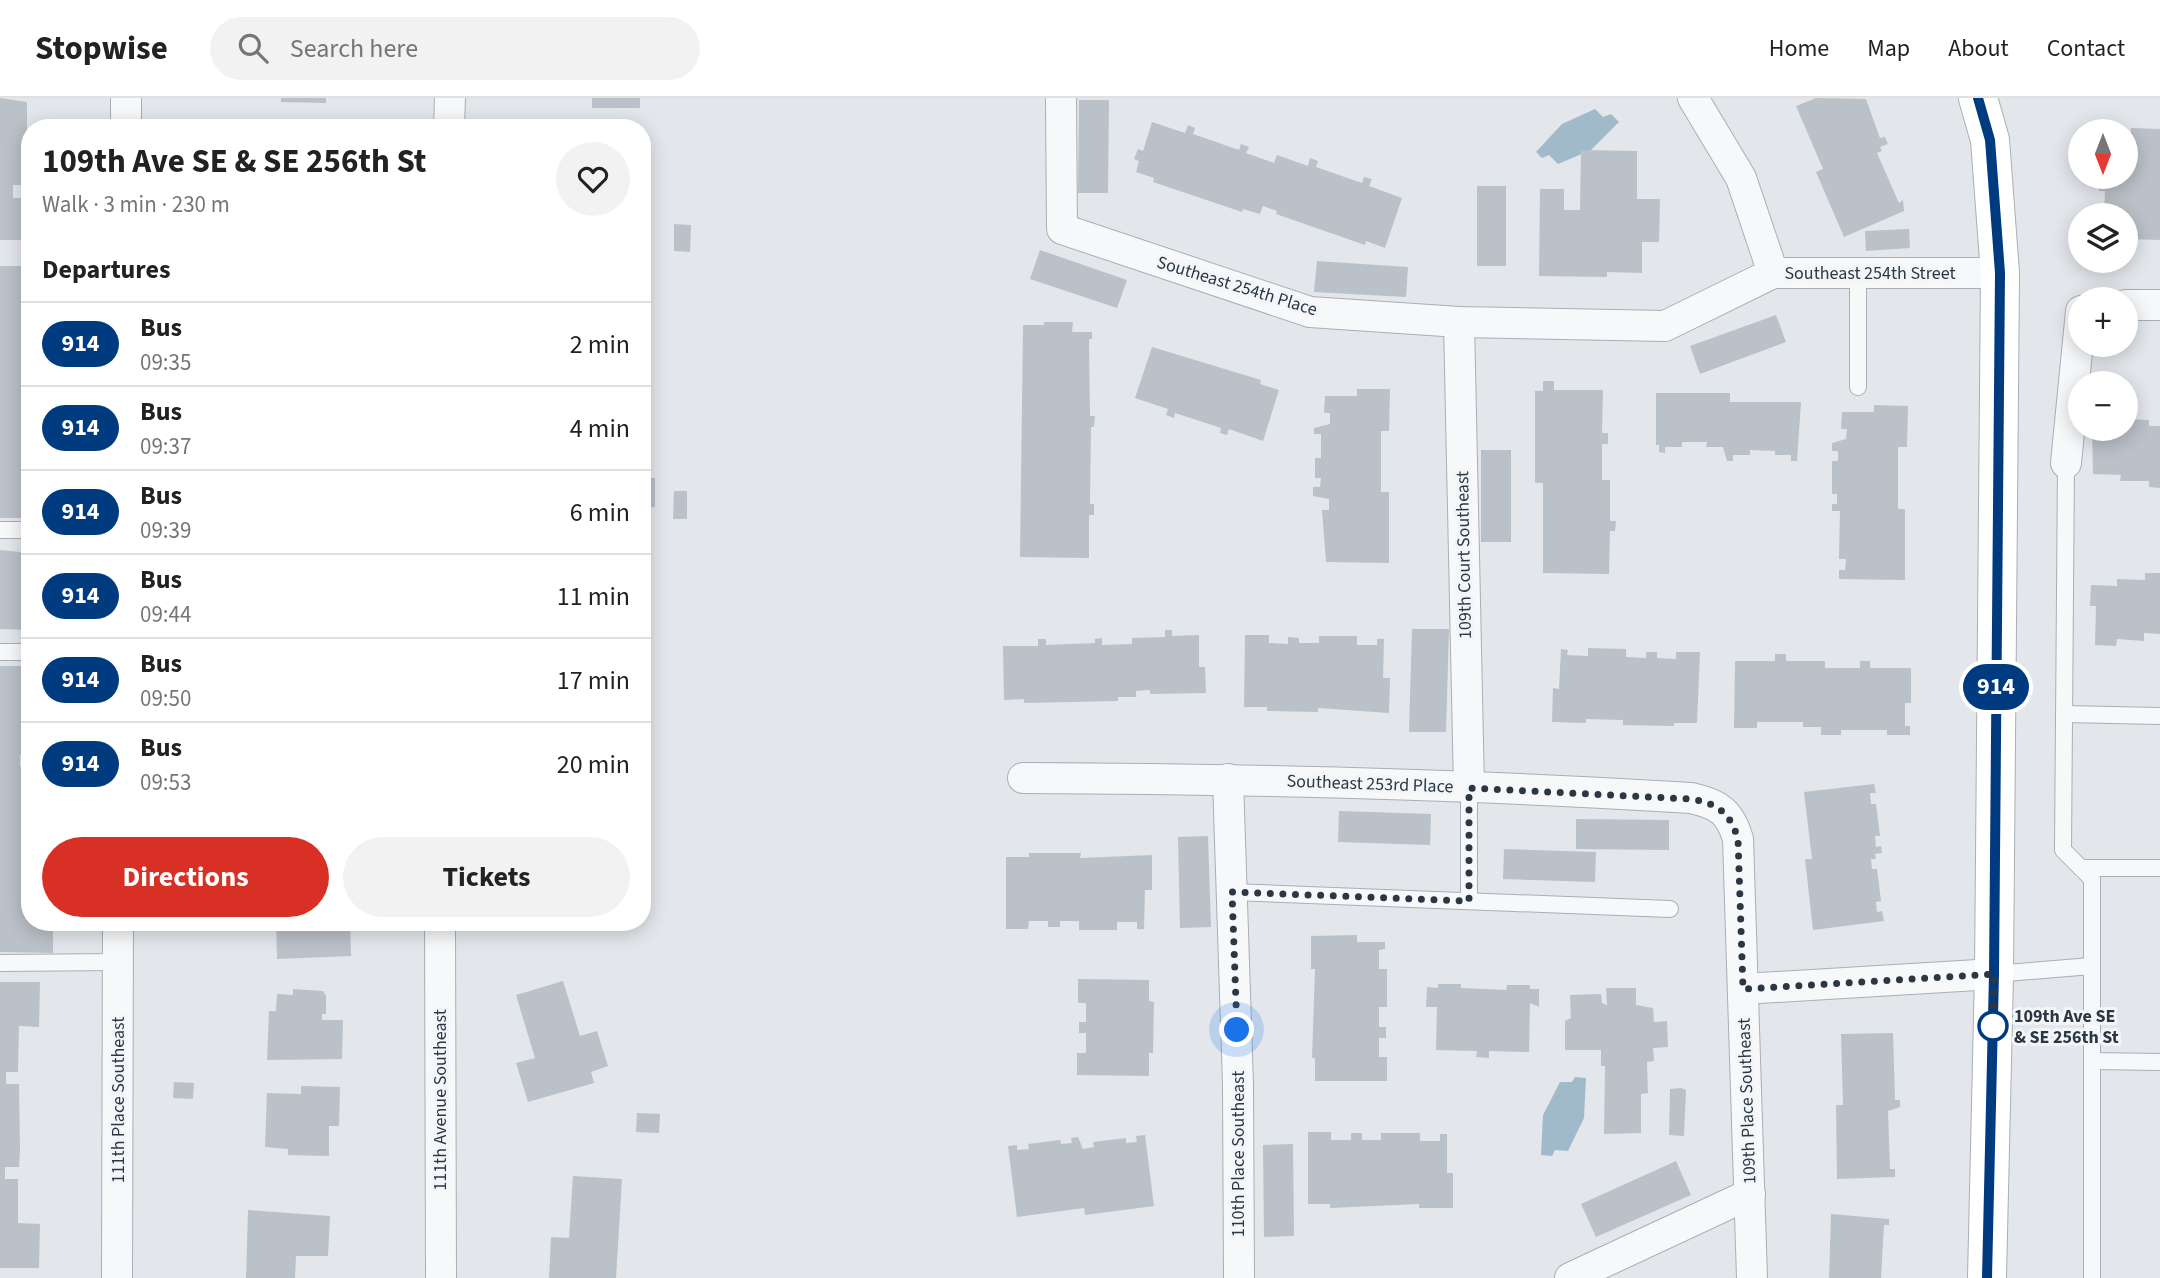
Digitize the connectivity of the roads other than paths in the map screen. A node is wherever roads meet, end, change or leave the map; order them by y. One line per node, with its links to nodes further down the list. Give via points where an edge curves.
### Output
1 (126, 98): 6 (street)
2 (450, 98): 7 (street)
3 (1061, 98): 13 (street, Southeast 254th Place, via 1062,229 1310,312)
4 (1693, 98): 8 (street, via 1741,178)
5 (1978, 98): 10 (street, via 1990,140)
6 (126, 119)
7 (449, 119)
8 (1773, 273): 9 (street, Southeast 254th Street); 13 (street, Southeast 254th Street, via 1665,326)
9 (1858, 273): 10 (street, Southeast 254th Street); 15 (lane)
10 (2000, 273): 37 (street)
11 (2138, 305): 12 (street)
12 (2160, 305)
13 (1459, 322): 25 (street, 109th Court Southeast)
14 (2076, 357): 16 (street)
15 (1858, 387)
16 (2066, 463): 21 (lane)
17 (0, 530): 18 (lane)
18 (21, 530)
19 (0, 652): 20 (lane)
20 (21, 652)
21 (2064, 715): 22 (lane); 27 (lane, via 2063,850)
22 (2160, 716)
23 (1023, 778): 24 (street, Southeast 253rd Place)
24 (1228, 779): 25 (street, Southeast 253rd Place); 29 (street, 110th Place Southeast)
25 (1469, 788): 26 (street, Southeast 253rd Place, via 1691,799 1721,807 1732,820); 30 (lane)
26 (1738, 839): 38 (street, 109th Place Southeast)
27 (2081, 868): 28 (lane); 36 (lane, via 2092,879)
28 (2160, 868)
29 (1232, 892): 30 (lane); 44 (street, 110th Place Southeast)
30 (1469, 901): 31 (lane)
31 (1670, 909)
32 (118, 931): 34 (street, 111th Place Southeast)
33 (440, 931): 43 (street, 111th Avenue Southeast)
34 (118, 962): 35 (lane); 42 (street, 111th Place Southeast)
35 (0, 963)
36 (2092, 966): 37 (lane); 39 (lane)
37 (1994, 974): 38 (street); 47 (street)
38 (1743, 989): 41 (street, 109th Place Southeast)
39 (2092, 1061): 40 (lane); 48 (lane)
40 (2160, 1062)
41 (1750, 1194): 45 (street); 46 (street, 109th Place Southeast)
42 (117, 1278)
43 (441, 1278)
44 (1239, 1278)
45 (1570, 1278)
46 (1752, 1278)
47 (1987, 1278)
48 (2092, 1278)

